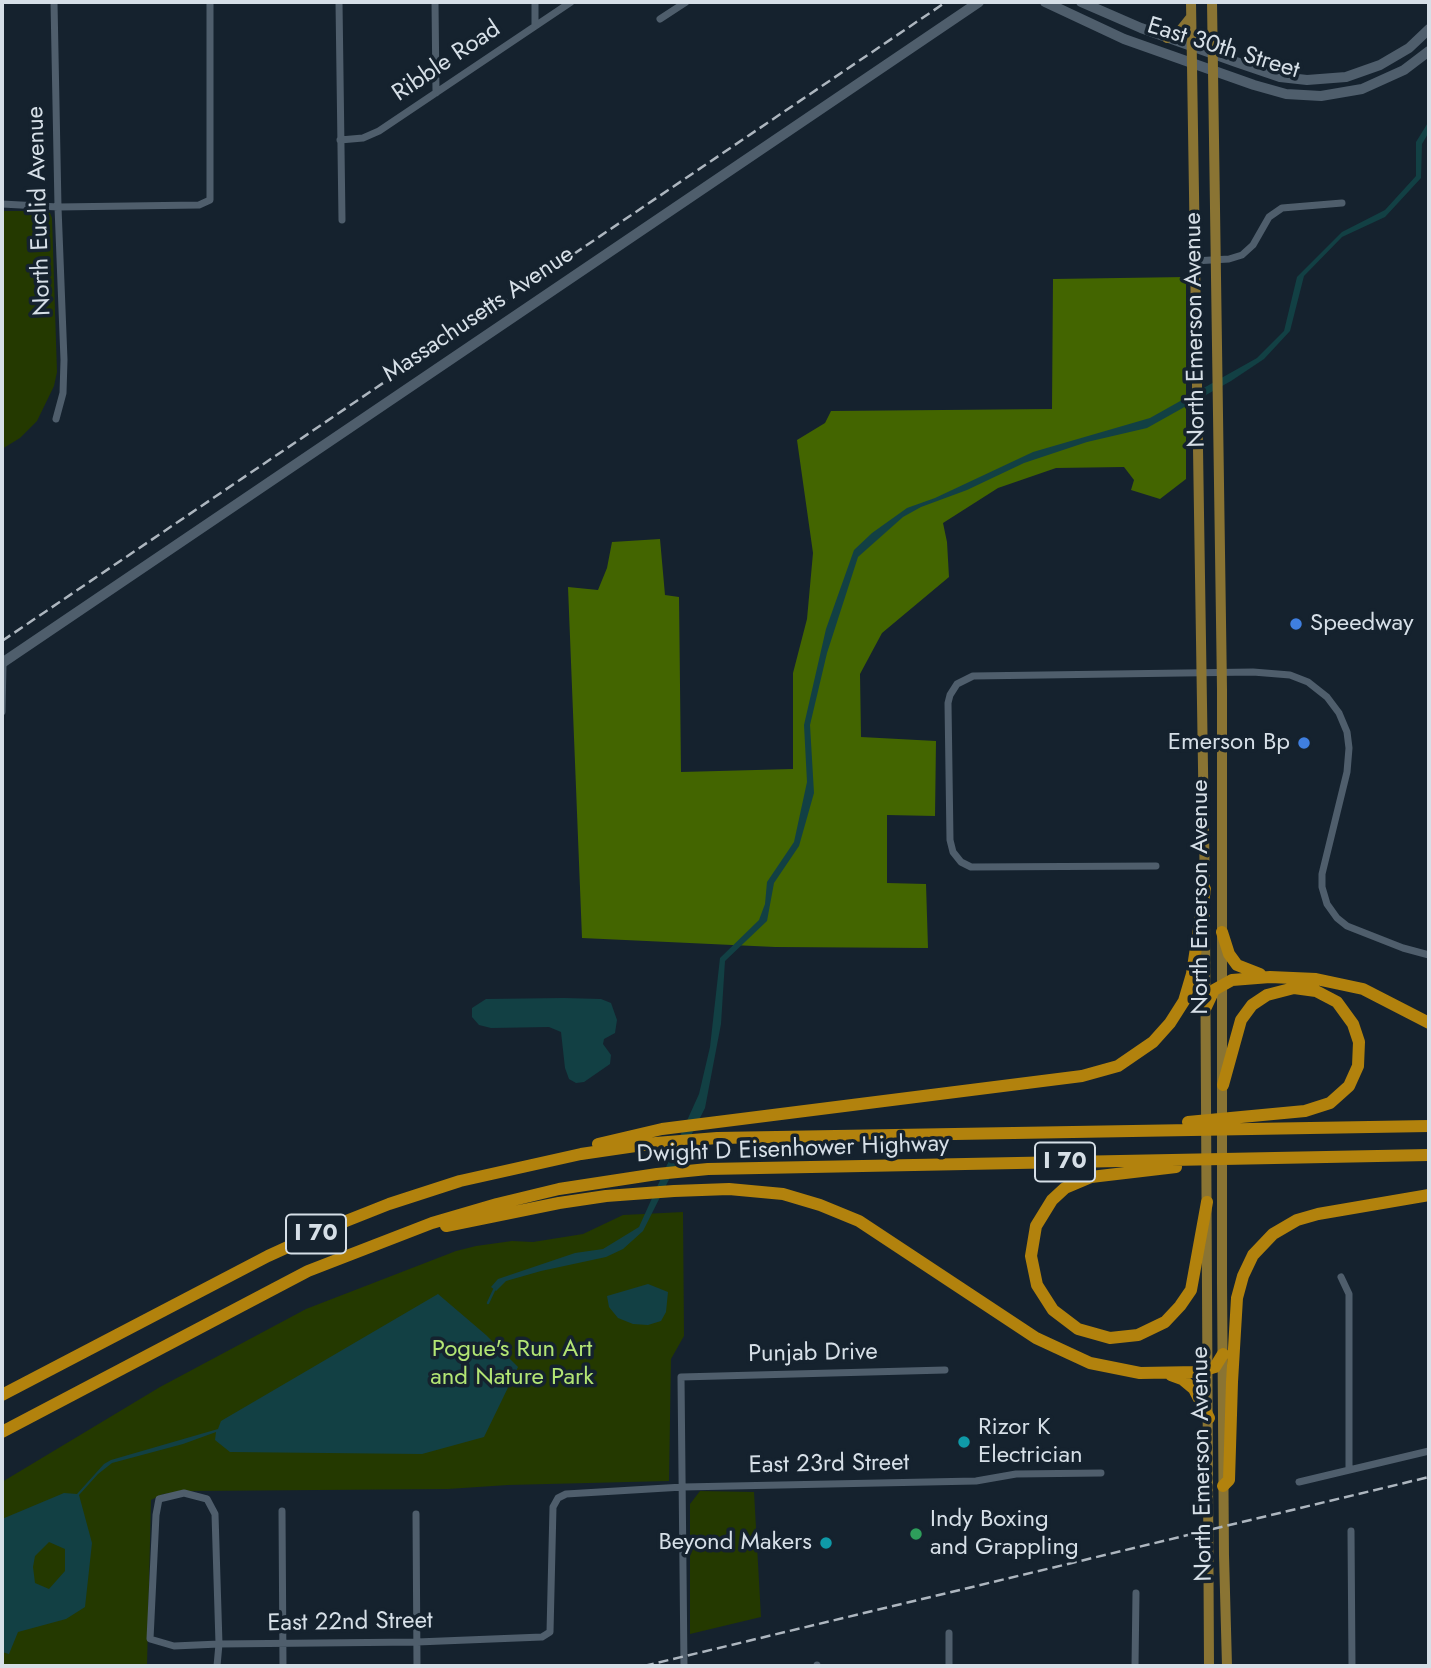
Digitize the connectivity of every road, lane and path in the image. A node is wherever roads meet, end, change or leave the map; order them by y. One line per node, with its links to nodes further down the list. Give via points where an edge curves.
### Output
1 (54, 2): 27 (street, North Euclid Avenue)
2 (210, 2): 27 (street, via 211,200 199,205)
3 (339, 2): 24 (street)
4 (435, 2): 23 (street)
5 (535, 2): 15 (street)
6 (571, 2): 15 (street, Ribble Road)
7 (686, 2): 14 (street)
8 (979, 2): 32 (main road, Massachusetts Avenue)
9 (1045, 2): 21 (main road, East 30th Street, via 1116,36)
10 (1081, 2): 17 (main road, East 30th Street)
11 (1191, 2): 13 (main road, North Emerson Avenue)
12 (1212, 2): 20 (main road, North Emerson Avenue)
13 (1191, 17): 17 (main road); 18 (main road, North Emerson Avenue)
14 (660, 19)
15 (535, 26): 23 (street, Ribble Road)
16 (1429, 29): 20 (main road, East 30th Street, via 1389,61 1332,79 1280,77)
17 (1167, 38): 18 (main road, East 30th Street)
18 (1192, 47): 20 (main road, East 30th Street); 21 (main road, North Emerson Avenue)
19 (1429, 51): 22 (main road, East 30th Street, via 1390,78 1333,95 1276,92)
20 (1213, 54): 22 (main road, North Emerson Avenue)
21 (1192, 64): 22 (main road, East 30th Street); 30 (main road, North Emerson Avenue)
22 (1213, 71): 29 (main road, North Emerson Avenue)
23 (436, 93): 24 (street, Ribble Road, via 379,131)
24 (340, 140): 28 (street)
25 (1342, 203): 29 (street, via 1282,208 1269,217 1245,253)
26 (2, 204): 27 (street)
27 (58, 207): 31 (street, North Euclid Avenue, via 64,360)
28 (342, 220)
29 (1216, 260): 30 (street); 33 (main road, North Emerson Avenue, via 1218,407)
30 (1194, 261): 33 (main road, North Emerson Avenue, via 1197,419)
31 (56, 419)
32 (2, 663): 34 (street)
33 (1211, 673): 35 (street, via 973,676 957,684 950,695 950,840 957,858 971,867); 36 (main road, North Emerson Avenue); 37 (main road, North Emerson Avenue); 38 (street, via 1269,672 1299,678 1327,697 1348,736 1349,764 1322,883 1325,900 1342,923 1353,929)
34 (2, 712)
35 (1156, 866)
36 (1205, 889): 41 (main road, North Emerson Avenue); 48 (highway, via 1184,1001 1153,1042 1118,1066 1082,1076 662,1129)
37 (1222, 932): 39 (highway, via 1237,965); 40 (main road, North Emerson Avenue)
38 (1429, 955)
39 (1270, 977): 40 (highway); 42 (highway, via 1345,983)
40 (1222, 984): 41 (highway); 43 (main road, North Emerson Avenue)
41 (1206, 1006): 50 (main road, North Emerson Avenue)
42 (1429, 1023)
43 (1223, 1085): 45 (highway, via 1241,1020 1267,995 1294,988 1316,991 1337,1002 1353,1024 1359,1042 1358,1066 1345,1091 1324,1106); 53 (main road, North Emerson Avenue)
44 (1429, 1126): 45 (highway, Dwight D Eisenhower Highway / I 70)
45 (1088, 1131): 48 (highway, Dwight D Eisenhower Highway / I 70, via 717,1138 601,1150)
46 (1429, 1155): 47 (highway, Dwight D Eisenhower Highway / I 70)
47 (1260, 1158): 50 (highway, via 1099,1175 1065,1188 1044,1210 1034,1232 1032,1267 1042,1295 1061,1318 1089,1334 1124,1338 1152,1329 1176,1312 1191,1290); 51 (highway, Dwight D Eisenhower Highway / I 70, via 701,1170 559,1189)
48 (520, 1166): 57 (highway, Dwight D Eisenhower Highway / I 70, via 413,1196 320,1232)
49 (1429, 1195): 65 (highway, via 1297,1220 1273,1234 1253,1255 1237,1297 1229,1480)
50 (1207, 1202): 55 (main road, North Emerson Avenue)
51 (381, 1241): 56 (highway, via 538,1207 631,1194 762,1191 798,1197 887,1237 1057,1349 1109,1368); 59 (highway, Dwight D Eisenhower Highway / I 70, via 276,1287)
52 (1341, 1277): 61 (street, via 1349,1294)
53 (1223, 1354): 55 (highway); 65 (main road, North Emerson Avenue)
54 (945, 1370): 64 (street, Punjab Drive, via 681,1377)
55 (1209, 1370): 56 (highway); 58 (main road, North Emerson Avenue)
56 (1164, 1373): 58 (highway, via 1194,1389)
57 (2, 1395)
58 (1209, 1418): 81 (main road, North Emerson Avenue)
59 (2, 1432)
60 (1429, 1451): 61 (street)
61 (1349, 1470): 63 (street)
62 (1101, 1473): 64 (street, East 23rd Street, via 1016,1474 976,1481)
63 (1299, 1482)
64 (682, 1488): 70 (street, East 23rd Street, via 558,1498 553,1507); 78 (street)
65 (1223, 1490): 82 (main road, North Emerson Avenue)
66 (282, 1511): 73 (street)
67 (416, 1514): 72 (street)
68 (1351, 1531): 83 (street)
69 (1136, 1593): 80 (street)
70 (550, 1632): 72 (street, East 22nd Street, via 542,1637)
71 (949, 1633): 79 (street)
72 (417, 1642): 73 (street, East 22nd Street); 77 (street)
73 (283, 1643): 74 (street, East 22nd Street); 76 (street)
74 (219, 1644): 74 (street, East 22nd Street, via 174,1646 150,1639 159,1499 184,1493 207,1499 215,1514); 75 (street)
75 (217, 1666)
76 (283, 1666)
77 (417, 1666)
78 (684, 1666)
79 (949, 1666)
80 (1135, 1666)
81 (1209, 1666)
82 (1227, 1666)
83 (1352, 1666)

